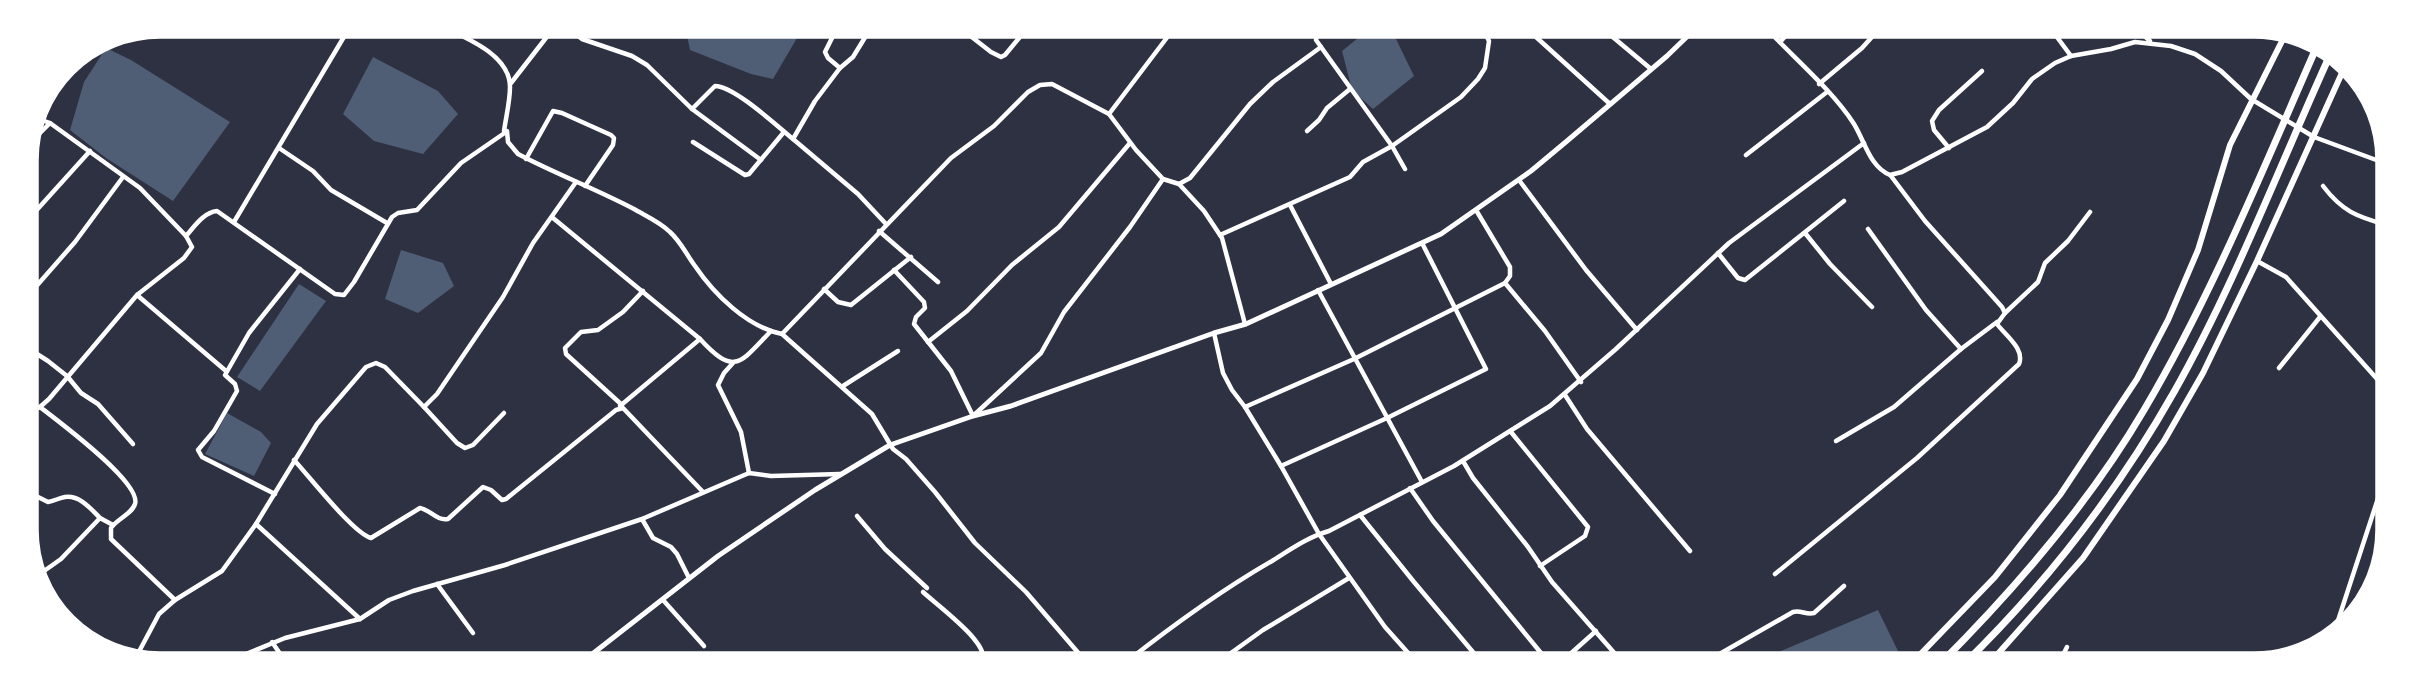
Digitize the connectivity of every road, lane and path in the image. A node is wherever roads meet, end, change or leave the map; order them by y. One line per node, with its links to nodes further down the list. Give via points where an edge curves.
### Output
1 (344, 37): 51 (street)
2 (462, 37): 31 (street, via 490,52)
3 (547, 37): 31 (street)
4 (579, 37): 37 (street, via 647,65)
5 (832, 37): 27 (street, via 825,52)
6 (865, 37): 27 (street)
7 (971, 37): 8 (street, via 1001,57)
8 (1019, 37)
9 (1170, 37): 38 (street)
10 (1316, 37): 23 (street)
11 (1487, 37): 50 (street, via 1485,68 1478,79 1461,97)
12 (1536, 37): 36 (street)
13 (1614, 37): 28 (street)
14 (1686, 37): 28 (street)
15 (1775, 37): 21 (street)
16 (1785, 37): 21 (street)
17 (1872, 37): 32 (street)
18 (2057, 37): 25 (street)
19 (2145, 37): 22 (street)
20 (2282, 40): 35 (main road)
21 (1780, 42): 32 (street)
22 (2150, 42): 25 (street); 35 (street, via 2196,54)
23 (1321, 47): 33 (street); 64 (street, via 1250,104 1186,182)
24 (2314, 52): 183 (highway, via 2211,283 2131,431 2033,564)
25 (2071, 56): 52 (street, via 2042,70 1987,127)
26 (2327, 61): 184 (highway, via 2212,318 2143,444 2047,574)
27 (841, 68): 46 (street)
28 (1651, 69): 36 (street)
29 (1982, 71): 52 (street, via 1932,121)
30 (2342, 74): 45 (main road)
31 (510, 84): 41 (street)
32 (1819, 84): 34 (street)
33 (1350, 89): 42 (street); 50 (street)
34 (1827, 92): 49 (street); 54 (street)
35 (2251, 99): 45 (street); 182 (main road, via 2230,145 2198,250 2137,379 2060,495 1995,578)
36 (1610, 104): 62 (street)
37 (692, 109): 43 (street, via 710,89 719,86); 56 (street)
38 (1109, 114): 48 (street); 76 (street, via 1052,84 1040,85 951,158)
39 (43, 120): 40 (street)
40 (50, 123): 44 (street); 53 (street)
41 (507, 131): 55 (street, via 508,142); 75 (street, via 461,163 417,210 398,213)
42 (1307, 131)
43 (784, 132): 46 (street); 56 (street)
44 (40, 133)
45 (2314, 137): 57 (street); 85 (main road)
46 (793, 139): 76 (street)
47 (693, 142): 56 (street, via 742,175 749,174)
48 (1130, 143): 61 (street); 107 (street, via 1059,227)
49 (1864, 143): 59 (street, via 1878,169); 83 (street)
50 (1392, 146): 58 (street); 68 (street, via 1363,162 1350,177)
51 (279, 148): 73 (street); 75 (street, via 331,190)
52 (1949, 148): 59 (street)
53 (90, 151): 60 (street); 69 (street)
54 (1746, 155)
55 (526, 159): 63 (street); 65 (street, via 553,111 611,135 612,145)
56 (761, 160)
57 (2377, 160)
58 (1405, 169)
59 (1891, 175): 98 (street)
60 (123, 177): 81 (street); 91 (street)
61 (1163, 178): 64 (street); 127 (street, via 1064,312 1041,353)
62 (1519, 180): 70 (street); 102 (street)
63 (576, 182): 65 (street); 72 (street)
64 (1179, 184): 80 (street)
65 (585, 186): 103 (street, via 667,229 712,288 736,310)
66 (2323, 186): 74 (street, via 2344,209)
67 (1844, 201): 79 (street)
68 (1290, 205): 80 (street); 90 (street)
69 (37, 210)
70 (1476, 211): 82 (street); 89 (street, via 1510,267)
71 (2090, 212): 98 (street, via 2045,263 2038,282)
72 (553, 217): 94 (street); 122 (street, via 443,387)
73 (234, 222): 81 (street, via 211,212); 86 (street)
74 (2377, 222)
75 (387, 223): 86 (street, via 344,295 335,294)
76 (886, 224): 78 (street)
77 (1868, 229): 108 (street, via 1926,310)
78 (879, 231): 84 (street); 92 (street)
79 (1805, 233): 83 (street, via 1745,280 1738,278); 97 (street)
80 (1220, 235): 101 (street)
81 (186, 236): 95 (street, via 190,252)
82 (1422, 243): 90 (street); 96 (street)
83 (1718, 253): 102 (street)
84 (912, 257): 87 (street); 88 (street)
85 (2257, 261): 99 (street, via 2286,277); 185 (main road, via 2164,441 2083,558)
86 (300, 269): 114 (street, via 249,333)
87 (894, 270): 92 (street, via 851,304 838,302); 107 (street, via 924,302 914,324)
88 (938, 282)
89 (1505, 283): 96 (street); 117 (street)
90 (1332, 284): 93 (street)
91 (37, 285)
92 (824, 289): 105 (street)
93 (1318, 290): 101 (street); 111 (street)
94 (643, 291): 106 (street); 120 (street, via 615,318 598,330 581,332 565,348 566,354)
95 (137, 295): 114 (street); 115 (street)
96 (1455, 306): 111 (street); 128 (street, via 1486,369)
97 (1872, 307)
98 (2005, 313): 100 (street)
99 (2320, 317): 113 (street); 116 (street)
100 (1997, 322): 108 (street); 154 (street, via 2020,351 2019,364 1917,458)
101 (1245, 324): 104 (street)
102 (1637, 330): 117 (street)
103 (771, 331): 105 (street); 112 (street, via 745,358)
104 (1214, 333): 123 (street, via 1223,373); 127 (street)
105 (782, 334): 118 (street)
106 (700, 339): 112 (street, via 717,357); 120 (street)
107 (928, 342): 127 (street, via 953,375)
108 (1961, 349): 130 (street, via 1894,407)
109 (898, 351): 118 (street)
110 (37, 355): 115 (street)
111 (1354, 359): 123 (street); 128 (street)
112 (733, 363): 136 (street, via 718,385 741,432)
113 (2279, 368)
114 (226, 371): 141 (street, via 237,391 199,454)
115 (67, 376): 121 (street); 131 (street)
116 (2377, 379)
117 (1581, 382): 119 (street)
118 (843, 386): 132 (street, via 872,414)
119 (1565, 395): 129 (street); 151 (street, via 1587,429)
120 (622, 405): 125 (street)
121 (40, 407): 124 (street); 149 (street, via 132,488 132,509)
122 (424, 407): 126 (street, via 465,448); 133 (street, via 385,366 366,367 325,414)
123 (1245, 407): 135 (street)
124 (37, 408)
125 (616, 410): 133 (street, via 506,499 483,487 448,519 438,519 420,508 371,538 363,535); 140 (street, via 626,410)
126 (504, 413)
127 (973, 416): 132 (street)
128 (1387, 418): 135 (street); 138 (street)
129 (1511, 432): 134 (street); 152 (street, via 1588,527 1585,536)
130 (1836, 441)
131 (133, 444)
132 (890, 445): 137 (street); 173 (street)
133 (295, 460): 141 (street)
134 (1463, 461): 138 (street); 152 (street)
135 (1281, 466): 150 (street)
136 (749, 473): 137 (street); 140 (street)
137 (844, 473): 155 (street)
138 (1422, 482): 139 (street)
139 (1410, 488): 144 (street); 178 (street)
140 (703, 492): 147 (street)
141 (275, 494): 148 (street)
142 (37, 496): 146 (street, via 48,502 74,498)
143 (2377, 501): 162 (street)
144 (1360, 515): 150 (street); 177 (street)
145 (857, 516): 172 (street)
146 (100, 518): 149 (street); 153 (street)
147 (642, 519): 155 (street, via 653,538 677,554); 157 (street)
148 (256, 524): 159 (street, via 222,571); 161 (street)
149 (113, 525): 159 (street, via 111,539)
150 (1318, 534): 156 (street); 174 (street, via 1223,590)
151 (1690, 551)
152 (1540, 566): 163 (street)
153 (44, 571)
154 (1775, 574)
155 (689, 578): 160 (street)
156 (1349, 578): 175 (street); 176 (street)
157 (437, 584): 161 (street, via 389,600); 164 (street)
158 (1844, 586): 181 (street, via 1814,613 1793,612)
159 (175, 600): 168 (street, via 159,614)
160 (663, 600): 166 (street); 171 (street)
161 (360, 618): 165 (street)
162 (2338, 620)
163 (1596, 631): 179 (street); 180 (street)
164 (473, 633)
165 (272, 642): 169 (street); 170 (street)
166 (704, 646)
167 (2067, 647): 186 (street)
168 (139, 651)
169 (247, 653)
170 (280, 653)
171 (595, 653)
172 (984, 653)
173 (1078, 653)
174 (1138, 653)
175 (1230, 653)
176 (1408, 653)
177 (1474, 653)
178 (1541, 653)
179 (1571, 653)
180 (1615, 653)
181 (1721, 653)
182 (1921, 653)
183 (1951, 653)
184 (1975, 653)
185 (1999, 653)
186 (2064, 653)

